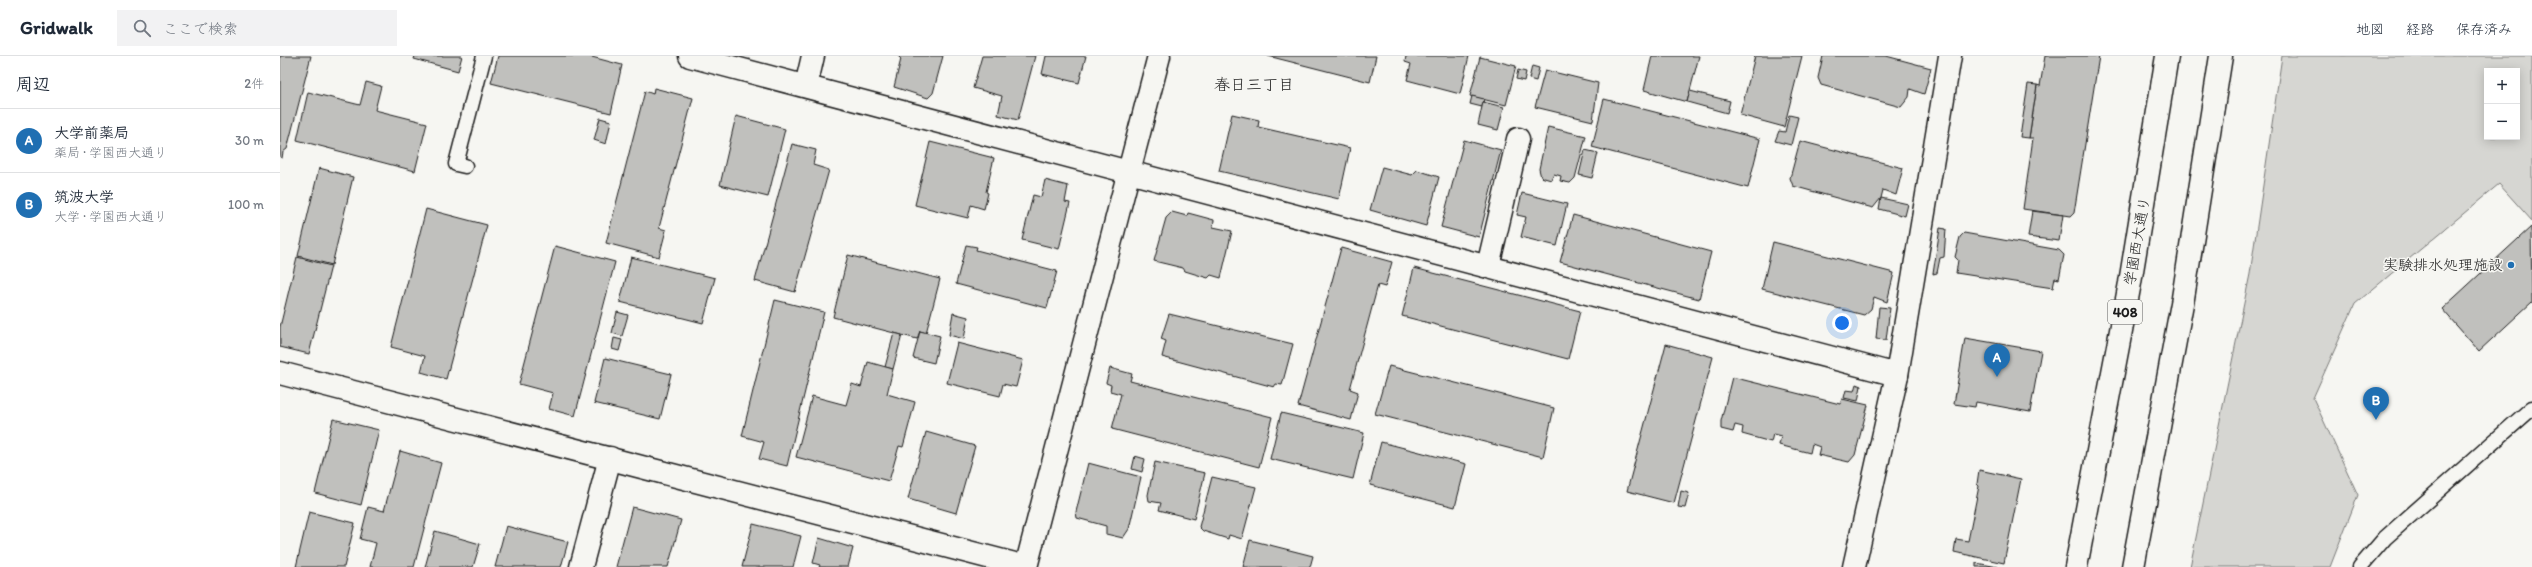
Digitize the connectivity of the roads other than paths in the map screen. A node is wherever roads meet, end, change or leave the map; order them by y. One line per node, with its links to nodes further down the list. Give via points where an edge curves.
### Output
1 (484, 56): 10 (lane, via 456,164)
2 (690, 56): 8 (main road)
3 (813, 56): 8 (main road)
4 (1159, 56): 11 (main road)
5 (1950, 56): 14 (main road)
6 (2167, 56): 20 (main road, 学園西大通り / 408, via 2130,283)
7 (2221, 56): 21 (main road, via 2183,298)
8 (806, 86): 11 (main road)
9 (1518, 139): 12 (main road)
10 (465, 166)
11 (1129, 171): 12 (main road); 18 (main road)
12 (1488, 266): 14 (main road)
13 (280, 373): 16 (main road)
14 (1897, 375): 19 (main road)
15 (2532, 408): 22 (lane, via 2385,538)
16 (610, 458): 17 (main road); 18 (main road)
17 (581, 567)
18 (1027, 567)
19 (1854, 567)
20 (2076, 567)
21 (2133, 567)
22 (2360, 567)

